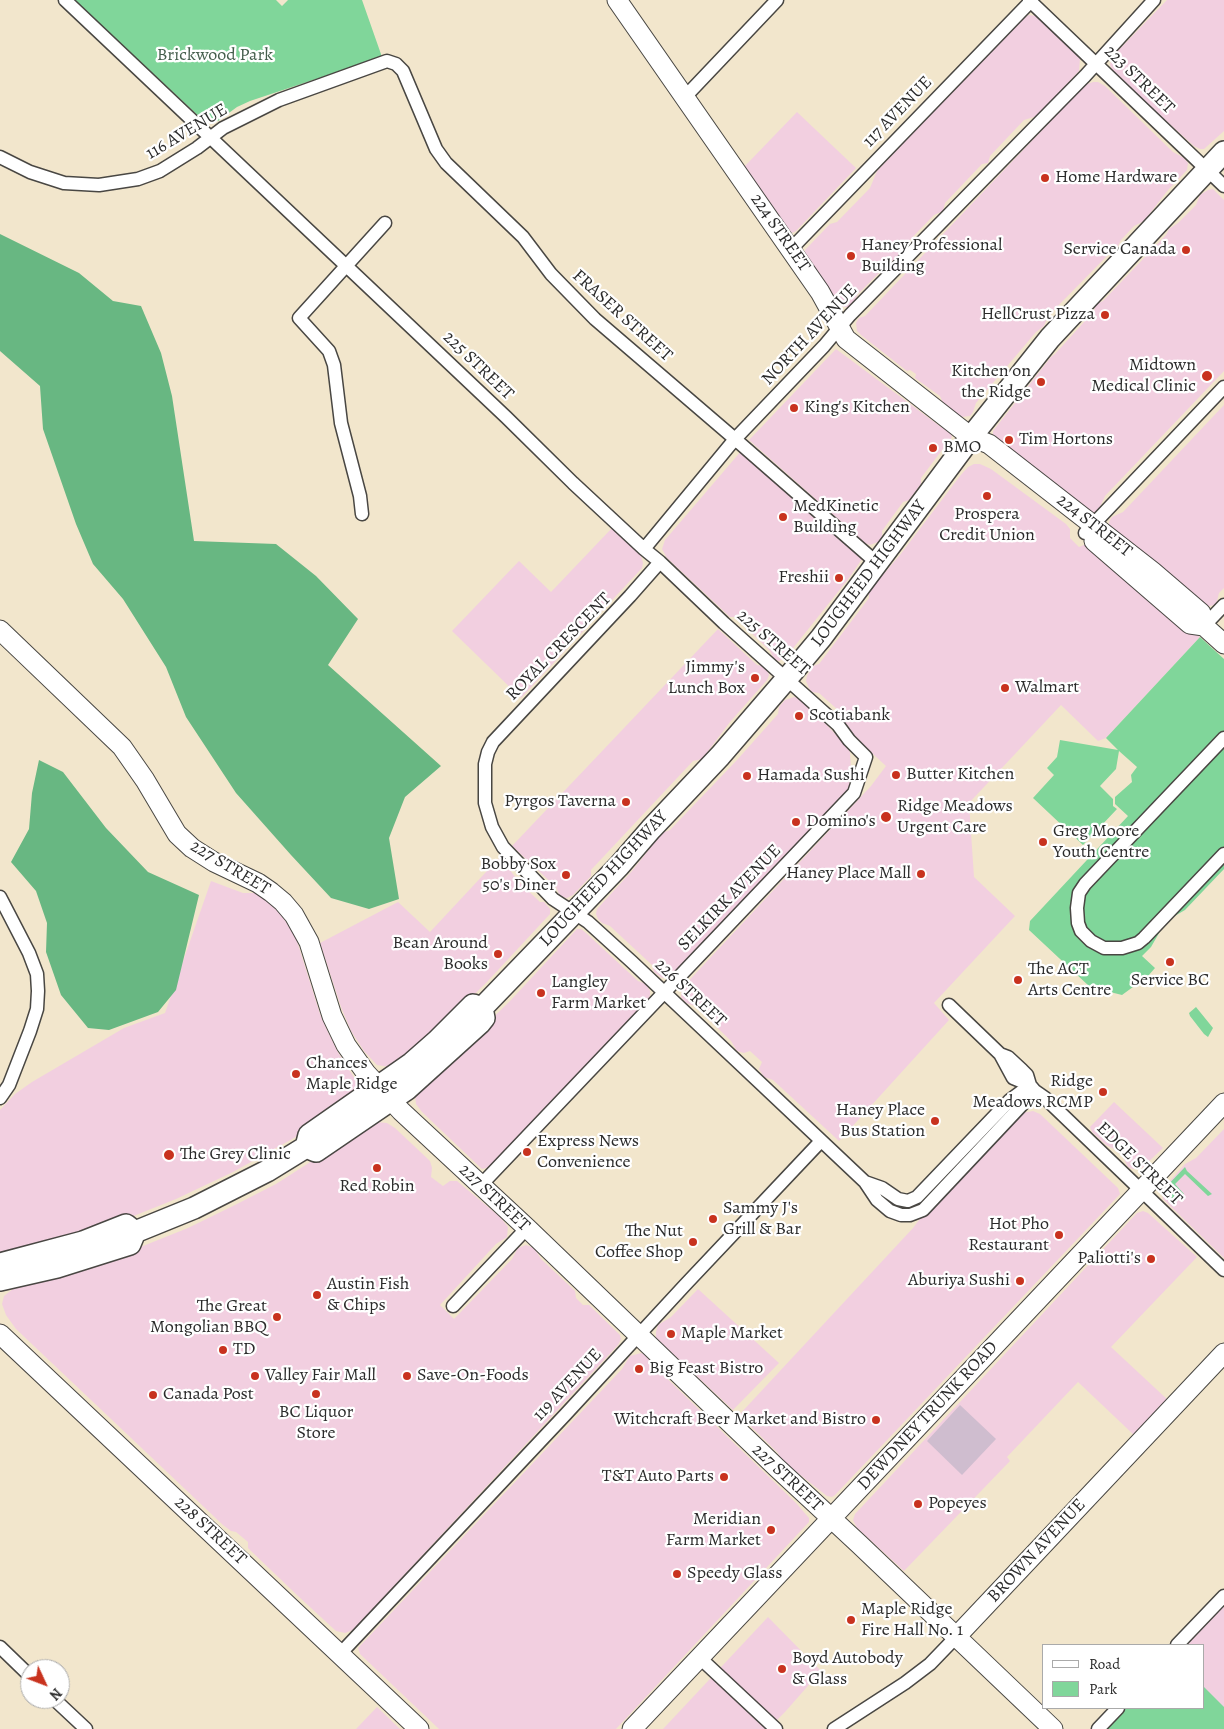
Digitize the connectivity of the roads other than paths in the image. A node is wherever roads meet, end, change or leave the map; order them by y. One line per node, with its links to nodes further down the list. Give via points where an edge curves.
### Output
1 (65, 0): 9 (street, 225 STREET)
2 (617, 0): 8 (main road, 224 STREET)
3 (777, 0): 8 (street)
4 (1030, 0): 7 (street, 223 STREET); 15 (street, 117 AVENUE)
5 (1154, 0): 7 (street, NORTH AVENUE)
6 (387, 62): 9 (street, 116 AVENUE, via 279,100); 20 (street, FRASER STREET, via 396,64 403,71 436,149 446,163 523,236 551,274 595,319)
7 (1096, 63): 12 (street, 223 STREET); 17 (street, NORTH AVENUE)
8 (685, 96): 15 (main road, 224 STREET)
9 (211, 137): 11 (street, 116 AVENUE, via 160,171 138,179 99,185 47,178); 16 (street, 225 STREET)
10 (1224, 152): 12 (main road, LOUGHEED HIGHWAY)
11 (0, 157)
12 (1207, 170): 13 (street, 223 STREET); 19 (main road, LOUGHEED HIGHWAY, via 1050,338)
13 (1224, 186)
14 (385, 223): 16 (street)
15 (791, 249): 17 (main road, 224 STREET)
16 (346, 265): 21 (street, via 299,318 329,350 334,365 341,423); 23 (street, 225 STREET)
17 (840, 328): 19 (main road, 224 STREET, via 850,342); 20 (street, NORTH AVENUE)
18 (1224, 387): 22 (street)
19 (971, 437): 22 (main road, 224 STREET, via 989,444); 25 (main road, LOUGHEED HIGHWAY)
20 (736, 439): 23 (street, NORTH AVENUE); 25 (street, FRASER STREET)
21 (362, 514)
22 (1089, 528): 27 (main road, 224 STREET, via 1202,613)
23 (644, 549): 24 (street, 225 STREET)
24 (660, 562): 30 (street, 225 STREET); 33 (street, ROYAL CRESCENT, via 496,738)
25 (876, 564): 30 (main road, LOUGHEED HIGHWAY)
26 (1224, 605): 27 (street)
27 (1204, 626): 29 (main road, 224 STREET)
28 (0, 630): 40 (main road, 227 STREET, via 122,747 176,834 214,862 258,883 294,915 309,942 336,1025 353,1056)
29 (1224, 644)
30 (787, 679): 32 (street, 225 STREET, via 838,725); 36 (main road, LOUGHEED HIGHWAY)
31 (1224, 738): 34 (street, via 1084,884 1077,908 1082,931 1104,948 1122,948 1138,943)
32 (866, 757): 37 (street, SELKIRK AVENUE, via 854,793)
33 (487, 758): 36 (street, 226 STREET, via 485,803 496,837 536,883)
34 (1224, 854)
35 (0, 897): 41 (street, via 37,974 38,991 30,1031 9,1085)
36 (574, 913): 37 (street, 226 STREET, via 588,922); 40 (main road, LOUGHEED HIGHWAY, via 482,1008 484,1018 480,1023 418,1080)
37 (664, 993): 43 (street, 226 STREET); 45 (street, SELKIRK AVENUE)
38 (949, 1005): 39 (street, EDGE STREET, via 1027,1075)
39 (1032, 1088): 44 (street, via 1010,1100 917,1198 908,1201 898,1199); 44 (street, 226 STREET, via 923,1210 910,1215 890,1211 877,1200); 46 (street, EDGE STREET)
40 (385, 1093): 45 (main road, 227 STREET); 49 (main road, LOUGHEED HIGHWAY, via 316,1151 306,1147 221,1195 135,1232 130,1244 63,1265)
41 (0, 1098)
42 (1224, 1103): 46 (main road, DEWDNEY TRUNK ROAD)
43 (821, 1141): 44 (street, 226 STREET); 52 (street, 119 AVENUE)
44 (865, 1182)
45 (480, 1186): 47 (main road, 227 STREET)
46 (1140, 1190): 48 (street, EDGE STREET); 54 (main road, DEWDNEY TRUNK ROAD)
47 (527, 1228): 50 (street); 52 (main road, 227 STREET)
48 (1224, 1270)
49 (2, 1278)
50 (453, 1306)
51 (0, 1334): 59 (main road, 228 STREET)
52 (638, 1334): 54 (main road, 227 STREET); 59 (street, 119 AVENUE)
53 (1224, 1353): 56 (main road, BROWN AVENUE)
54 (831, 1519): 56 (main road, 227 STREET); 60 (main road, DEWDNEY TRUNK ROAD)
55 (1224, 1596): 57 (street)
56 (956, 1637): 68 (street, BROWN AVENUE, via 930,1664 905,1683); 69 (main road, 227 STREET)
57 (1178, 1644)
58 (0, 1647): 61 (street)
59 (340, 1654): 65 (main road, 228 STREET)
60 (700, 1658): 66 (main road, DEWDNEY TRUNK ROAD); 67 (street)
61 (20, 1666)
62 (65, 1709): 64 (street)
63 (1117, 1709): 70 (street)
64 (86, 1729)
65 (419, 1729)
66 (632, 1729)
67 (776, 1729)
68 (834, 1729)
69 (1052, 1729)
70 (1098, 1729)

